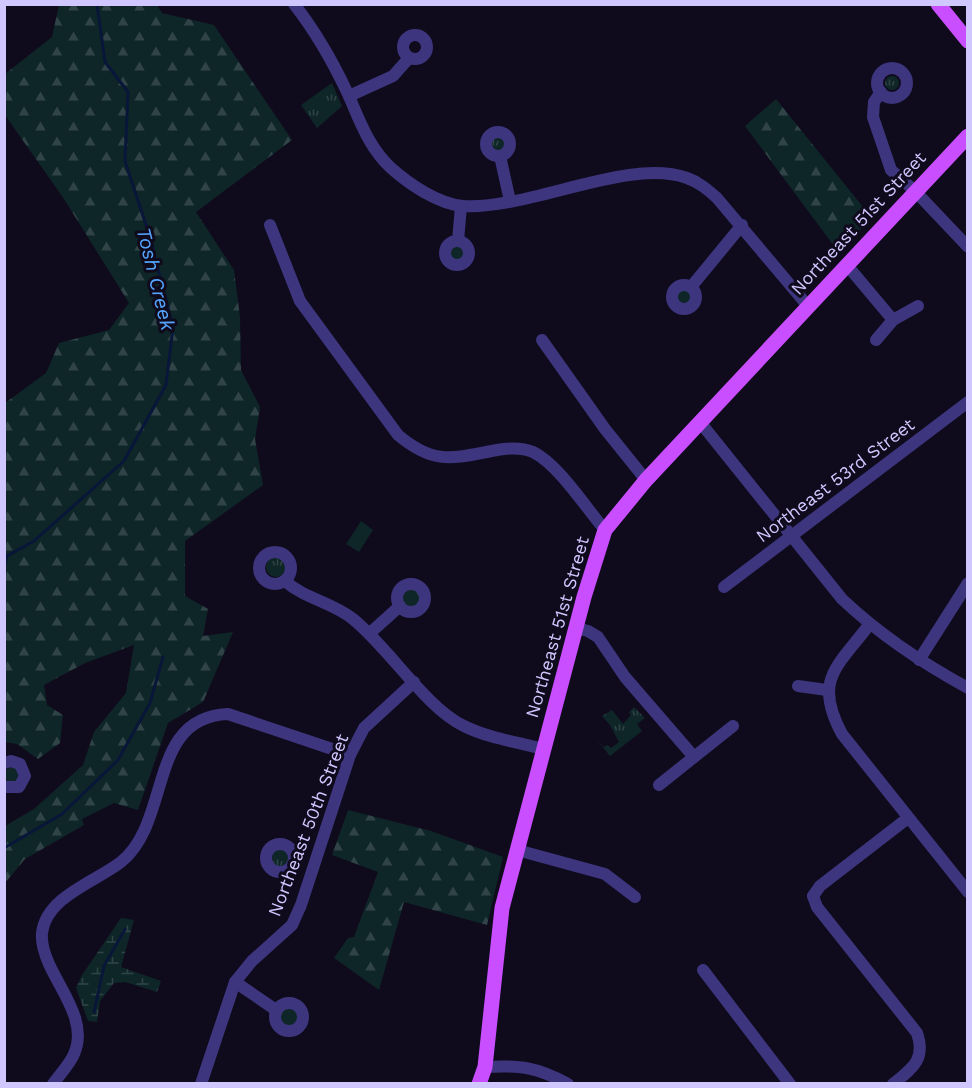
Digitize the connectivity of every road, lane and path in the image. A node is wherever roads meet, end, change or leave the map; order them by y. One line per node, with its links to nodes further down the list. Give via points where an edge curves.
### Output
1 (294, 4): 6 (street, via 327,51)
2 (938, 4): 3 (main road)
3 (966, 38)
4 (409, 58): 6 (street, via 393,76)
5 (880, 92): 9 (street, via 874,102 874,122 891,170)
6 (349, 96): 11 (street, via 366,137 390,167 410,184)
7 (968, 136): 9 (main road, Northeast 51st Street)
8 (500, 156): 10 (street)
9 (915, 191): 15 (street); 16 (main road, Northeast 51st Street)
10 (510, 201): 11 (street); 13 (street, via 653,172 686,177 703,186)
11 (461, 206): 14 (street)
12 (270, 225): 26 (street, via 300,301 398,435 418,451 447,459 514,447 532,452 548,462)
13 (742, 225): 17 (street); 18 (street)
14 (458, 241)
15 (968, 248)
16 (846, 264): 18 (main road, Northeast 51st Street); 20 (street)
17 (691, 287)
18 (807, 305): 24 (main road, Northeast 51st Street)
19 (918, 306): 20 (street)
20 (893, 320): 22 (street)
21 (542, 340): 25 (street)
22 (876, 340)
23 (968, 402): 27 (street, Northeast 53rd Street)
24 (700, 422): 25 (main road, Northeast 51st Street); 27 (street)
25 (646, 480): 26 (main road, Northeast 51st Street)
26 (605, 530): 33 (main road, Northeast 51st Street)
27 (791, 535): 30 (street, Northeast 53rd Street); 32 (street, via 842,599)
28 (285, 581): 34 (street, via 296,591 348,615)
29 (968, 583): 35 (street)
30 (724, 587)
31 (400, 606): 34 (street)
32 (869, 625): 35 (street); 39 (street, via 832,674)
33 (576, 628): 41 (main road, Northeast 51st Street); 43 (street, via 598,637 625,676)
34 (370, 633): 36 (street)
35 (919, 660): 38 (street)
36 (414, 682): 41 (street, via 446,715 464,726); 42 (street, Northeast 50th Street, via 364,728)
37 (798, 686): 39 (street)
38 (968, 688)
39 (827, 690): 47 (street, via 831,714 842,734)
40 (733, 726): 43 (street)
41 (543, 749): 48 (main road, Northeast 51st Street)
42 (350, 754): 50 (street, Northeast 50th Street); 57 (street, via 228,714 194,722 180,735 142,839 131,854 57,904 47,916 42,934 45,954 78,1027 74,1055)
43 (694, 757): 45 (street)
44 (4, 763): 46 (street, via 20,764 25,776 19,787)
45 (659, 785)
46 (4, 787)
47 (908, 818): 51 (street); 62 (street, via 808,895 917,1033 921,1054 917,1064)
48 (517, 850): 52 (street, via 605,874); 56 (main road, Northeast 51st Street, via 502,908)
49 (294, 862): 50 (street)
50 (312, 868): 54 (street, Northeast 50th Street, via 292,925)
51 (968, 892)
52 (635, 897)
53 (703, 970): 61 (street)
54 (235, 982): 55 (street); 58 (street, Northeast 50th Street)
55 (276, 1010)
56 (485, 1067): 59 (main road, Northeast 51st Street); 60 (street, via 535,1068)
57 (53, 1083)
58 (201, 1083)
59 (479, 1083)
60 (568, 1083)
61 (790, 1083)
62 (893, 1083)

